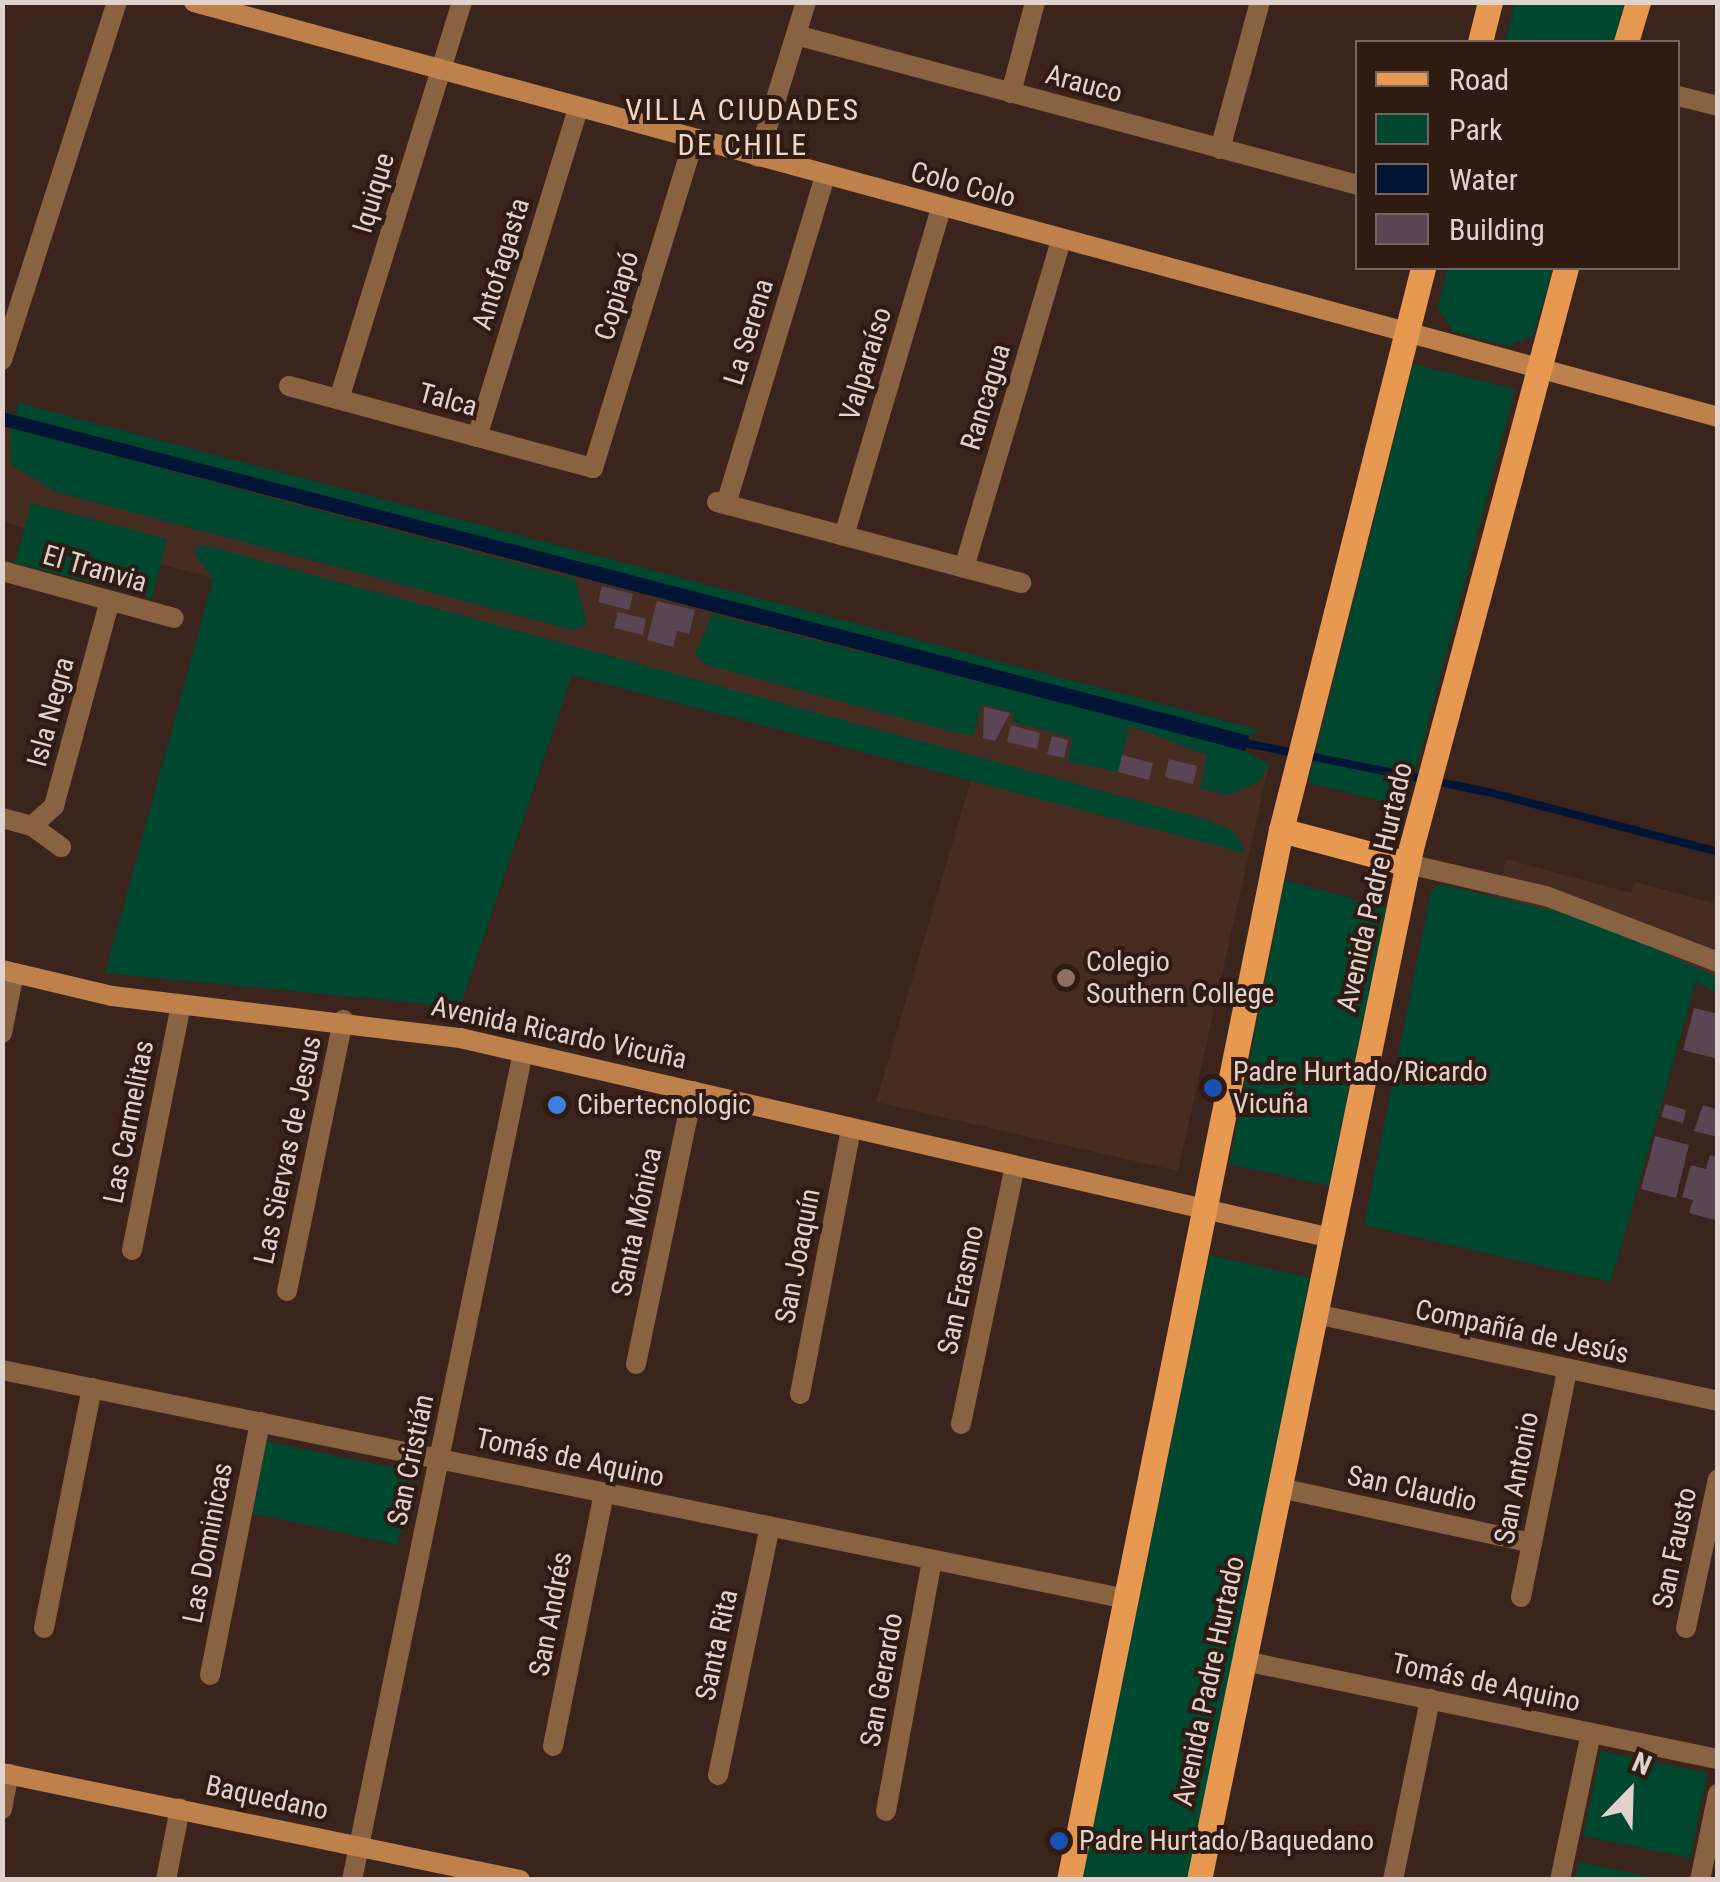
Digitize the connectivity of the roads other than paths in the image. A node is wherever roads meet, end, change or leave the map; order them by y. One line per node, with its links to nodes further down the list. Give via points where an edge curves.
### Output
1 (117, 2): 27 (street)
2 (194, 2): 12 (street, Colo Colo)
3 (462, 2): 12 (street, Iquique)
4 (806, 2): 9 (street)
5 (1035, 2): 13 (street)
6 (1260, 2): 18 (street)
7 (1490, 2): 10 (main road)
8 (1638, 2): 11 (main road)
9 (796, 35): 13 (street, Arauco); 19 (street)
10 (1480, 40)
11 (1627, 40)
12 (441, 70): 16 (street, Colo Colo); 30 (street, Iquique)
13 (1011, 93): 18 (street, Arauco)
14 (1680, 96): 15 (street)
15 (1718, 106)
16 (578, 108): 17 (street, Colo Colo); 32 (street, Antofagasta)
17 (694, 140): 19 (street, Colo Colo); 33 (street, Copiapó)
18 (1220, 149): 21 (street, Arauco)
19 (758, 158): 20 (street, Colo Colo)
20 (825, 176): 22 (street, Colo Colo); 34 (street, La Serena, via 722,503)
21 (1355, 185)
22 (941, 208): 23 (street, Colo Colo); 34 (street, Valparaíso)
23 (1061, 241): 26 (street, Colo Colo); 35 (street, Rancagua)
24 (1422, 270): 26 (main road)
25 (1565, 270): 28 (main road, Avenida Padre Hurtado)
26 (1405, 336): 28 (street, Colo Colo); 42 (main road)
27 (2, 360)
28 (1540, 369): 31 (street, Colo Colo); 44 (main road, Avenida Padre Hurtado)
29 (288, 386): 30 (street, Talca)
30 (339, 399): 32 (street, Talca)
31 (1718, 417)
32 (478, 437): 33 (street, Talca)
33 (593, 468)
34 (844, 536): 35 (street)
35 (964, 568): 37 (street)
36 (2, 571): 38 (street, El Tranvia)
37 (1020, 584)
38 (109, 603): 39 (street, El Tranvia); 41 (street, Isla Negra, via 54,806)
39 (174, 618)
40 (2, 818): 41 (street)
41 (32, 826): 43 (street)
42 (1281, 830): 44 (main road); 54 (main road)
43 (61, 847)
44 (1408, 864): 45 (street, via 1546,896); 55 (main road, Avenida Padre Hurtado)
45 (1718, 962)
46 (8, 972): 47 (street, Avenida Ricardo Vicuña); 49 (street)
47 (181, 1005): 48 (street, Avenida Ricardo Vicuña); 56 (street, Las Carmelitas)
48 (342, 1020): 50 (street, Avenida Ricardo Vicuña); 57 (street, Las Siervas de Jesus)
49 (2, 1034)
50 (523, 1052): 51 (street, Avenida Ricardo Vicuña); 67 (street, San Cristián)
51 (693, 1091): 52 (street, Avenida Ricardo Vicuña); 59 (street, Santa Mónica)
52 (851, 1128): 53 (street, Avenida Ricardo Vicuña); 63 (street, San Joaquín)
53 (1016, 1166): 54 (street, Avenida Ricardo Vicuña); 66 (street, San Erasmo)
54 (1206, 1210): 55 (street, Avenida Ricardo Vicuña); 75 (main road)
55 (1331, 1238): 58 (main road, Avenida Padre Hurtado)
56 (132, 1250)
57 (287, 1291)
58 (1316, 1314): 61 (street, Compañía de Jesús); 69 (main road, Avenida Padre Hurtado)
59 (636, 1364)
60 (2, 1370): 62 (street, Tomás de Aquino)
61 (1567, 1370): 64 (street, Compañía de Jesús); 72 (street, San Antonio)
62 (92, 1388): 65 (street, Tomás de Aquino); 76 (street)
63 (800, 1394)
64 (1718, 1401)
65 (260, 1422): 67 (street, Tomás de Aquino); 79 (street, Las Dominicas)
66 (961, 1424)
67 (440, 1459): 70 (street, Tomás de Aquino); 90 (street, San Cristián)
68 (1718, 1479): 77 (street, San Fausto)
69 (1280, 1488): 72 (street, San Claudio); 78 (main road, Avenida Padre Hurtado)
70 (604, 1493): 71 (street, Tomás de Aquino); 82 (street, San Andrés)
71 (770, 1526): 73 (street, Tomás de Aquino); 85 (street, Santa Rita)
72 (1532, 1543): 74 (street, San Antonio)
73 (932, 1560): 75 (street, Tomás de Aquino); 89 (street, San Gerardo)
74 (1521, 1597)
75 (1127, 1599): 94 (main road)
76 (44, 1628)
77 (1686, 1628)
78 (1244, 1661): 80 (street, Tomás de Aquino); 95 (main road, Avenida Padre Hurtado)
79 (210, 1675)
80 (1430, 1699): 81 (street, Tomás de Aquino); 96 (street)
81 (1591, 1733): 83 (street, Tomás de Aquino); 97 (street)
82 (553, 1746)
83 (1718, 1759)
84 (6, 1774): 87 (street, Baquedano); 88 (street)
85 (718, 1774)
86 (1718, 1794): 98 (street)
87 (180, 1808): 90 (street, Baquedano); 91 (street)
88 (2, 1809)
89 (886, 1811)
90 (359, 1846): 92 (street, San Cristián); 93 (street, Baquedano)
91 (166, 1880)
92 (352, 1880)
93 (520, 1880)
94 (1069, 1880)
95 (1199, 1880)
96 (1394, 1880)
97 (1560, 1880)
98 (1700, 1880)

